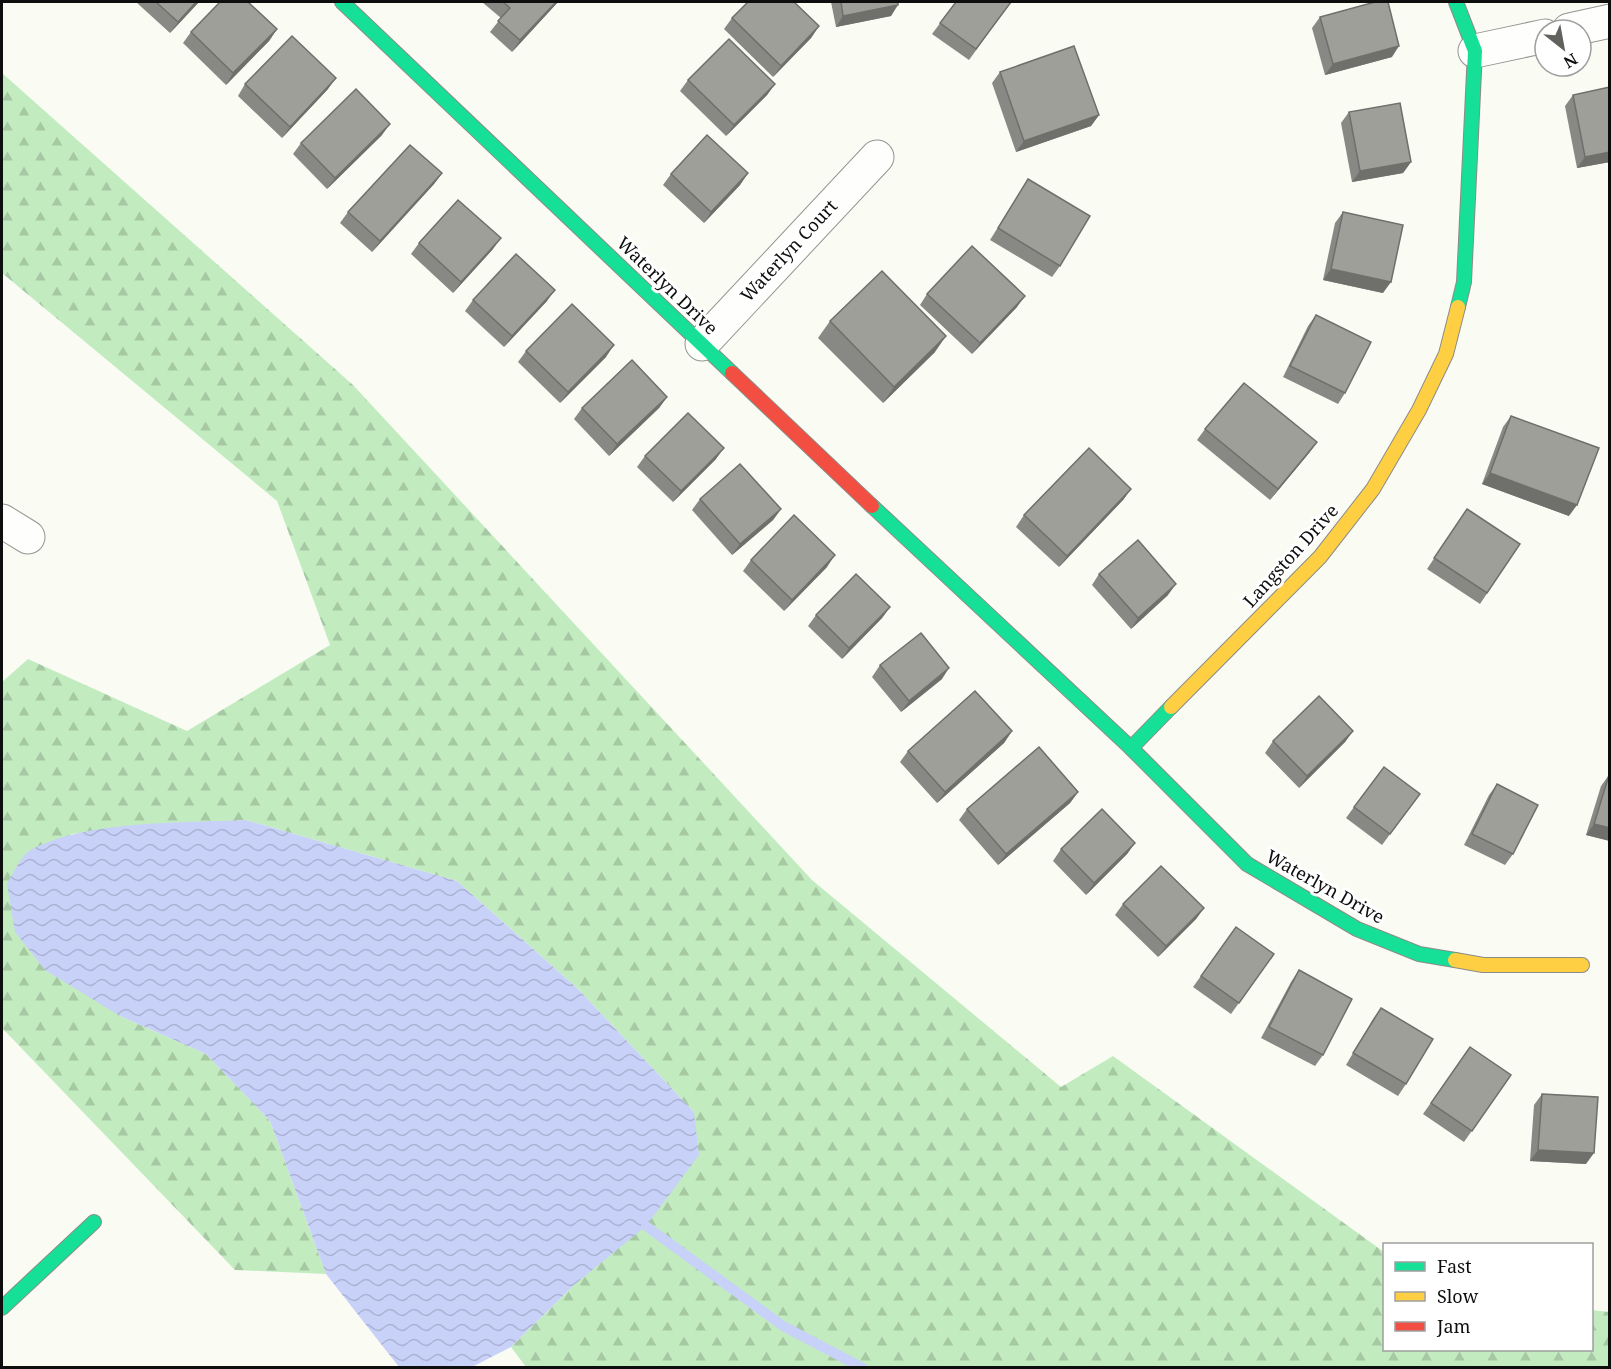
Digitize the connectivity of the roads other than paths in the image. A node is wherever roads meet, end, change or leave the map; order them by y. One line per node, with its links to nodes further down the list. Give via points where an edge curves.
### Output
1 (342, 2): 8 (street, Waterlyn Drive)
2 (1456, 2): 6 (street, Langston Drive)
3 (1610, 21): 4 (street)
4 (1593, 25)
5 (1533, 39): 6 (street)
6 (1475, 51): 9 (street, Langston Drive, via 1464,282 1446,354 1419,410 1373,489 1320,557)
7 (877, 157): 8 (street, Waterlyn Court)
8 (702, 344): 9 (street, Waterlyn Drive)
9 (1131, 748): 10 (street, Waterlyn Drive, via 1246,864 1357,929 1419,954 1483,965)
10 (1582, 965)
11 (94, 1222): 12 (street)
12 (2, 1308)

